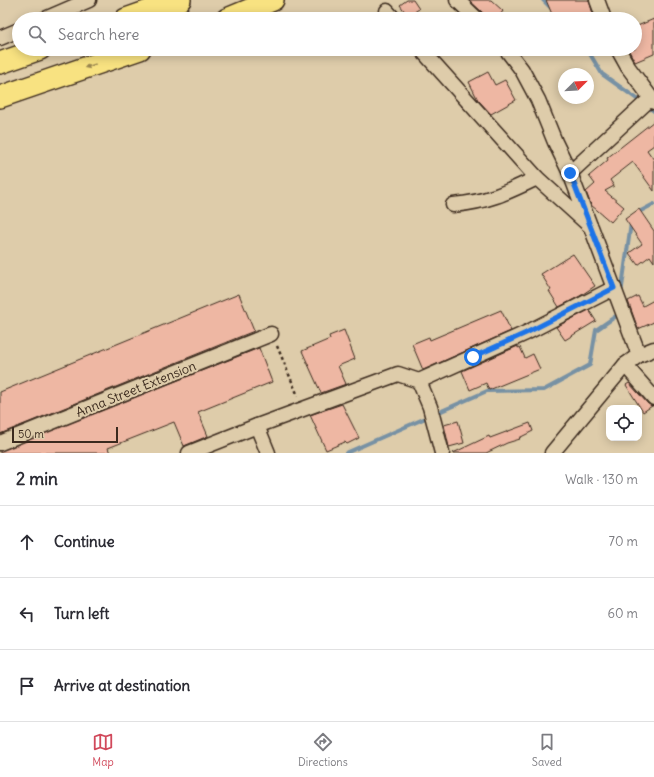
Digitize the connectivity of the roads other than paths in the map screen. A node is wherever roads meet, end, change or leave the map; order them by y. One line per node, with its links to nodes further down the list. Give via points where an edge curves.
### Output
1 (89, 0): 6 (street)
2 (180, 0): 7 (highway)
3 (273, 0): 8 (highway)
4 (457, 0): 9 (street)
5 (597, 0): 10 (street)
6 (61, 12)
7 (146, 12)
8 (244, 12)
9 (470, 12)
10 (601, 12)
11 (12, 33): 12 (street)
12 (0, 38)
13 (20, 56): 18 (highway)
14 (120, 56): 19 (highway, one-way to 19)
15 (427, 56): 22 (street)
16 (511, 56): 21 (street, via 538,100)
17 (623, 56): 20 (street)
18 (0, 63)
19 (0, 97)
20 (652, 100): 21 (street)
21 (570, 173): 24 (street)
22 (537, 178): 23 (street, via 488,200); 24 (street)
23 (453, 205)
24 (591, 227): 25 (street)
25 (614, 288): 28 (street); 30 (street, via 526,333)
26 (272, 334): 33 (street, Anna Street Extension)
27 (654, 349): 28 (street)
28 (639, 355): 29 (street)
29 (625, 365): 31 (street); 37 (street)
30 (419, 381): 32 (street, via 398,374); 36 (street, via 432,415)
31 (654, 398)
32 (257, 426): 34 (street); 35 (street)
33 (0, 443)
34 (189, 453)
35 (268, 453)
36 (442, 453)
37 (552, 453)

